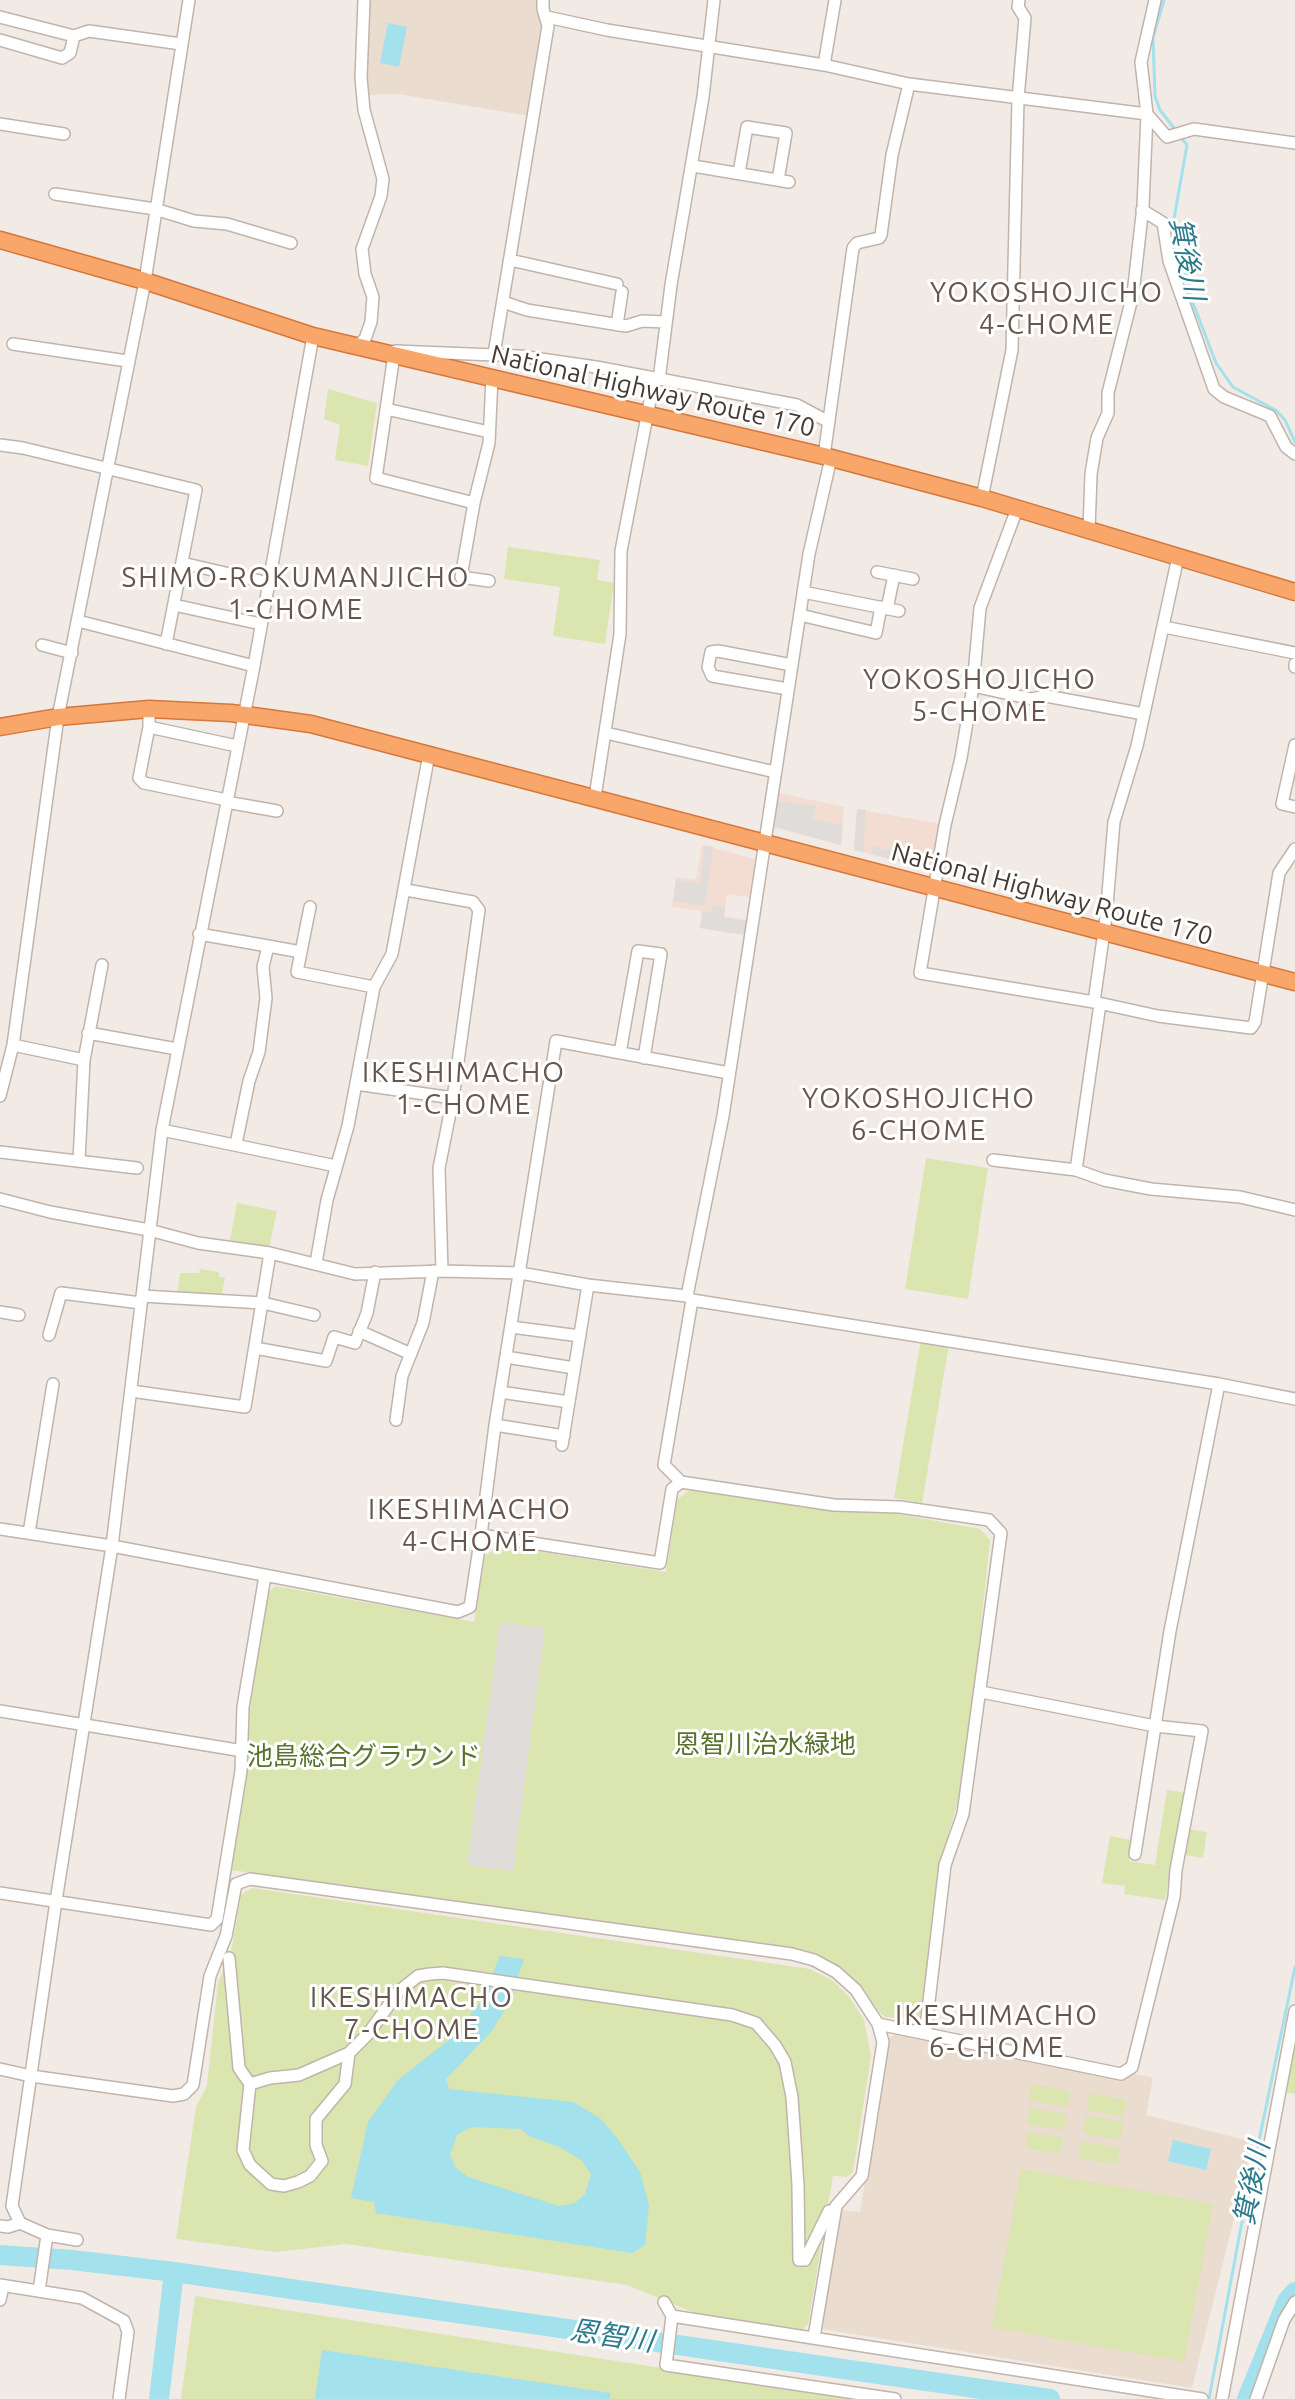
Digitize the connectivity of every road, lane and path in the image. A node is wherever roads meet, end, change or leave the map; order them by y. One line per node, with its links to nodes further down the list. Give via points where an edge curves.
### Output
1 (189, 0): 12 (street)
2 (364, 0): 35 (street, via 364,110 383,179 362,249 373,297 371,322)
3 (543, 0): 9 (street)
4 (714, 0): 13 (street)
5 (835, 0): 14 (street)
6 (1019, 0): 16 (street, via 1025,18)
7 (1155, 0): 17 (street, via 1141,62)
8 (0, 17): 10 (street)
9 (547, 17): 13 (street); 28 (street)
10 (74, 36): 11 (street, via 70,53 62,58); 12 (street, via 89,31)
11 (0, 40)
12 (181, 44): 24 (street)
13 (707, 47): 14 (street); 21 (street)
14 (824, 65): 15 (street)
15 (909, 84): 16 (street); 43 (street, via 881,235 853,248)
16 (1018, 99): 17 (street); 49 (street, via 1012,350)
17 (1147, 114): 20 (street, via 1167,137 1194,129); 25 (street)
18 (0, 124): 19 (street)
19 (64, 134)
20 (1295, 143)
21 (693, 166): 22 (street); 31 (street)
22 (739, 173): 22 (street, via 747,127 786,133 783,181)
23 (55, 194): 24 (street)
24 (155, 209): 27 (street); 29 (street)
25 (1142, 210): 46 (street, via 1163,223 1169,261 1214,389 1270,416); 52 (street, via 1133,294 1091,474)
26 (0, 240): 29 (highway, National Highway Route 170)
27 (291, 243)
28 (510, 260): 30 (street); 32 (street, via 620,288)
29 (145, 281): 33 (highway, National Highway Route 170); 38 (street)
30 (503, 302): 32 (street); 37 (street)
31 (666, 322): 32 (street); 40 (street)
32 (617, 325)
33 (313, 336): 35 (highway, National Highway Route 170); 59 (street)
34 (13, 344): 38 (street)
35 (357, 346): 36 (highway, National Highway Route 170)
36 (386, 353): 37 (street); 39 (highway, National Highway Route 170); 41 (street)
37 (494, 354): 40 (street)
38 (127, 361): 48 (street)
39 (492, 377): 42 (highway, National Highway Route 170); 44 (street)
40 (657, 380): 42 (street); 43 (street, via 797,405)
41 (386, 409): 44 (street); 50 (street, via 376,478)
42 (647, 415): 47 (highway, National Highway Route 170); 82 (street, via 621,551 620,634)
43 (829, 422): 47 (street)
44 (489, 432): 50 (street)
45 (0, 445): 48 (street)
46 (1295, 454)
47 (827, 457): 49 (highway, National Highway Route 170); 60 (street)
48 (109, 468): 54 (street, via 196,490); 65 (street)
49 (982, 498): 51 (highway, National Highway Route 170)
50 (474, 503): 58 (street, via 461,577)
51 (1017, 509): 52 (highway, National Highway Route 170); 74 (street, via 980,608)
52 (1089, 530): 53 (highway, National Highway Route 170)
53 (1178, 557): 61 (highway, National Highway Route 170); 67 (street)
54 (182, 563): 59 (street); 62 (street)
55 (877, 572): 56 (street)
56 (894, 575): 57 (street); 63 (street)
57 (913, 579)
58 (489, 581)
59 (269, 583): 66 (street)
60 (803, 592): 63 (street); 64 (street)
61 (1295, 592)
62 (174, 605): 66 (street); 68 (street)
63 (889, 609): 64 (street, via 876,633)
64 (800, 615): 72 (street)
65 (78, 621): 68 (street); 70 (street)
66 (261, 624): 73 (street)
67 (1164, 627): 71 (street); 78 (street)
68 (166, 644): 73 (street)
69 (42, 645): 70 (street)
70 (72, 653): 79 (street)
71 (1295, 653)
72 (792, 665): 75 (street); 75 (street, via 718,651 711,652 708,667 712,676)
73 (254, 666): 77 (street)
74 (973, 686): 78 (street); 93 (street)
75 (788, 689): 86 (street)
76 (149, 709): 77 (highway, National Highway Route 170); 79 (highway, National Highway Route 170); 81 (street)
77 (244, 714): 84 (street); 85 (highway, National Highway Route 170, via 311,724)
78 (1144, 714): 96 (street, via 1114,822)
79 (58, 717): 80 (highway, National Highway Route 170); 106 (street)
80 (0, 727)
81 (149, 727): 84 (street); 88 (street, via 139,778 144,783)
82 (606, 733): 86 (street); 87 (street)
83 (1295, 745): 89 (street, via 1282,804)
84 (237, 746): 88 (street)
85 (429, 754): 87 (highway, National Highway Route 170); 94 (street)
86 (775, 772): 91 (street)
87 (595, 797): 91 (highway, National Highway Route 170)
88 (226, 801): 90 (street); 97 (street)
89 (1295, 807)
90 (277, 811)
91 (765, 842): 93 (highway, National Highway Route 170); 111 (street)
92 (1295, 849): 101 (street, via 1279,873)
93 (936, 888): 96 (highway, National Highway Route 170); 104 (street, via 920,973)
94 (406, 890): 103 (street, via 392,954); 114 (street, via 473,902 479,910)
95 (310, 907): 99 (street)
96 (1105, 933): 101 (highway, National Highway Route 170); 104 (street)
97 (199, 934): 98 (street); 107 (street)
98 (268, 946): 99 (street); 116 (street, via 259,1052)
99 (301, 952): 103 (street, via 297,972)
100 (102, 965): 105 (street)
101 (1263, 974): 102 (highway, National Highway Route 170); 104 (street, via 1251,1028)
102 (1295, 982)
103 (374, 987): 112 (street)
104 (1097, 1003): 122 (street)
105 (88, 1033): 107 (street); 110 (street)
106 (13, 1045): 110 (street); 113 (street)
107 (177, 1049): 115 (street)
108 (620, 1053): 109 (street); 109 (street, via 638,951 661,954); 130 (street, via 556,1041)
109 (644, 1058): 111 (street)
110 (84, 1060): 119 (street)
111 (729, 1073): 132 (street)
112 (356, 1084): 114 (street); 120 (street)
113 (0, 1096)
114 (453, 1098): 128 (street, via 439,1168)
115 (162, 1130): 116 (street); 125 (street)
116 (236, 1144): 120 (street)
117 (0, 1152): 119 (street)
118 (993, 1160): 122 (street)
119 (79, 1161): 121 (street)
120 (336, 1166): 127 (street)
121 (137, 1168)
122 (1076, 1170): 124 (street, via 1151,1189 1240,1197)
123 (0, 1199): 125 (street)
124 (1295, 1210)
125 (149, 1230): 126 (street); 133 (street)
126 (270, 1253): 127 (street); 134 (street)
127 (316, 1263): 129 (street, via 355,1274)
128 (437, 1271): 129 (street); 130 (street); 143 (street)
129 (375, 1272): 139 (street)
130 (520, 1273): 131 (street); 138 (street)
131 (588, 1285): 132 (street); 141 (street)
132 (689, 1298): 147 (street); 154 (street, via 664,1465)
133 (142, 1300): 134 (street); 140 (street, via 61,1293); 148 (street)
134 (263, 1303): 137 (street); 142 (street)
135 (0, 1312): 136 (street)
136 (19, 1315)
137 (314, 1315)
138 (511, 1327): 141 (street); 144 (street)
139 (359, 1331): 142 (street, via 355,1343 334,1337 326,1361); 143 (street)
140 (49, 1335)
141 (580, 1336): 145 (street)
142 (255, 1348): 148 (street, via 245,1407)
143 (411, 1354): 152 (street)
144 (506, 1357): 145 (street); 149 (street)
145 (574, 1368): 151 (street)
146 (53, 1384): 156 (street)
147 (1219, 1384): 150 (street); 163 (street)
148 (131, 1391): 158 (street)
149 (500, 1392): 151 (street); 153 (street)
150 (1295, 1399)
151 (569, 1402): 153 (street, via 563,1440)
152 (396, 1420)
153 (495, 1425): 157 (street)
154 (681, 1482): 157 (street, via 672,1489 660,1563); 160 (street, via 834,1505 900,1507 989,1520 1001,1533)
155 (0, 1529): 156 (street)
156 (29, 1533): 158 (street)
157 (481, 1535): 159 (street, via 470,1607 458,1612)
158 (112, 1546): 159 (street); 162 (street)
159 (265, 1576): 164 (street, via 243,1707)
160 (981, 1692): 163 (street); 173 (street, via 963,1814 945,1865 926,2027)
161 (0, 1711): 162 (street)
162 (83, 1725): 164 (street); 169 (street)
163 (1155, 1726): 165 (street); 173 (street, via 1202,1731 1174,1897 1132,2067 1121,2074)
164 (243, 1751): 166 (street)
165 (1135, 1854)
166 (224, 1871): 167 (street); 169 (street, via 217,1919 211,1925)
167 (236, 1884): 172 (street, via 260,1879 792,1954 836,1972 856,1990); 176 (street, via 226,1936 210,1976 193,2085 184,2094)
168 (0, 1893): 169 (street)
169 (56, 1901): 176 (street)
170 (229, 1958): 177 (street, via 239,2068)
171 (1295, 2011): 194 (street)
172 (878, 2024): 173 (street); 189 (street, via 882,2057 862,2176 836,2206)
173 (914, 2031)
174 (349, 2053): 177 (street, via 299,2075); 177 (street, via 345,2084 316,2119 322,2161 298,2182 271,2184 250,2165 243,2150); 178 (street, via 398,1992 418,1976 430,1974 732,2015 756,2023 785,2062 792,2097 799,2260 805,2260)
175 (0, 2069): 176 (street)
176 (31, 2076): 179 (street, via 12,2206)
177 (250, 2084)
178 (829, 2211)
179 (20, 2223): 180 (street); 181 (street)
180 (0, 2226)
181 (47, 2235): 182 (street); 184 (street)
182 (77, 2240)
183 (2, 2285): 184 (street); 185 (street)
184 (39, 2291): 191 (street, via 82,2298 124,2321 128,2332)
185 (0, 2300)
186 (664, 2302): 188 (street)
187 (1295, 2302): 195 (street)
188 (671, 2322): 189 (street); 192 (street, via 666,2365)
189 (814, 2337): 190 (street)
190 (1194, 2398): 193 (street)
191 (119, 2399)
192 (895, 2399)
193 (1202, 2399)
194 (1222, 2399)
195 (1256, 2399)

